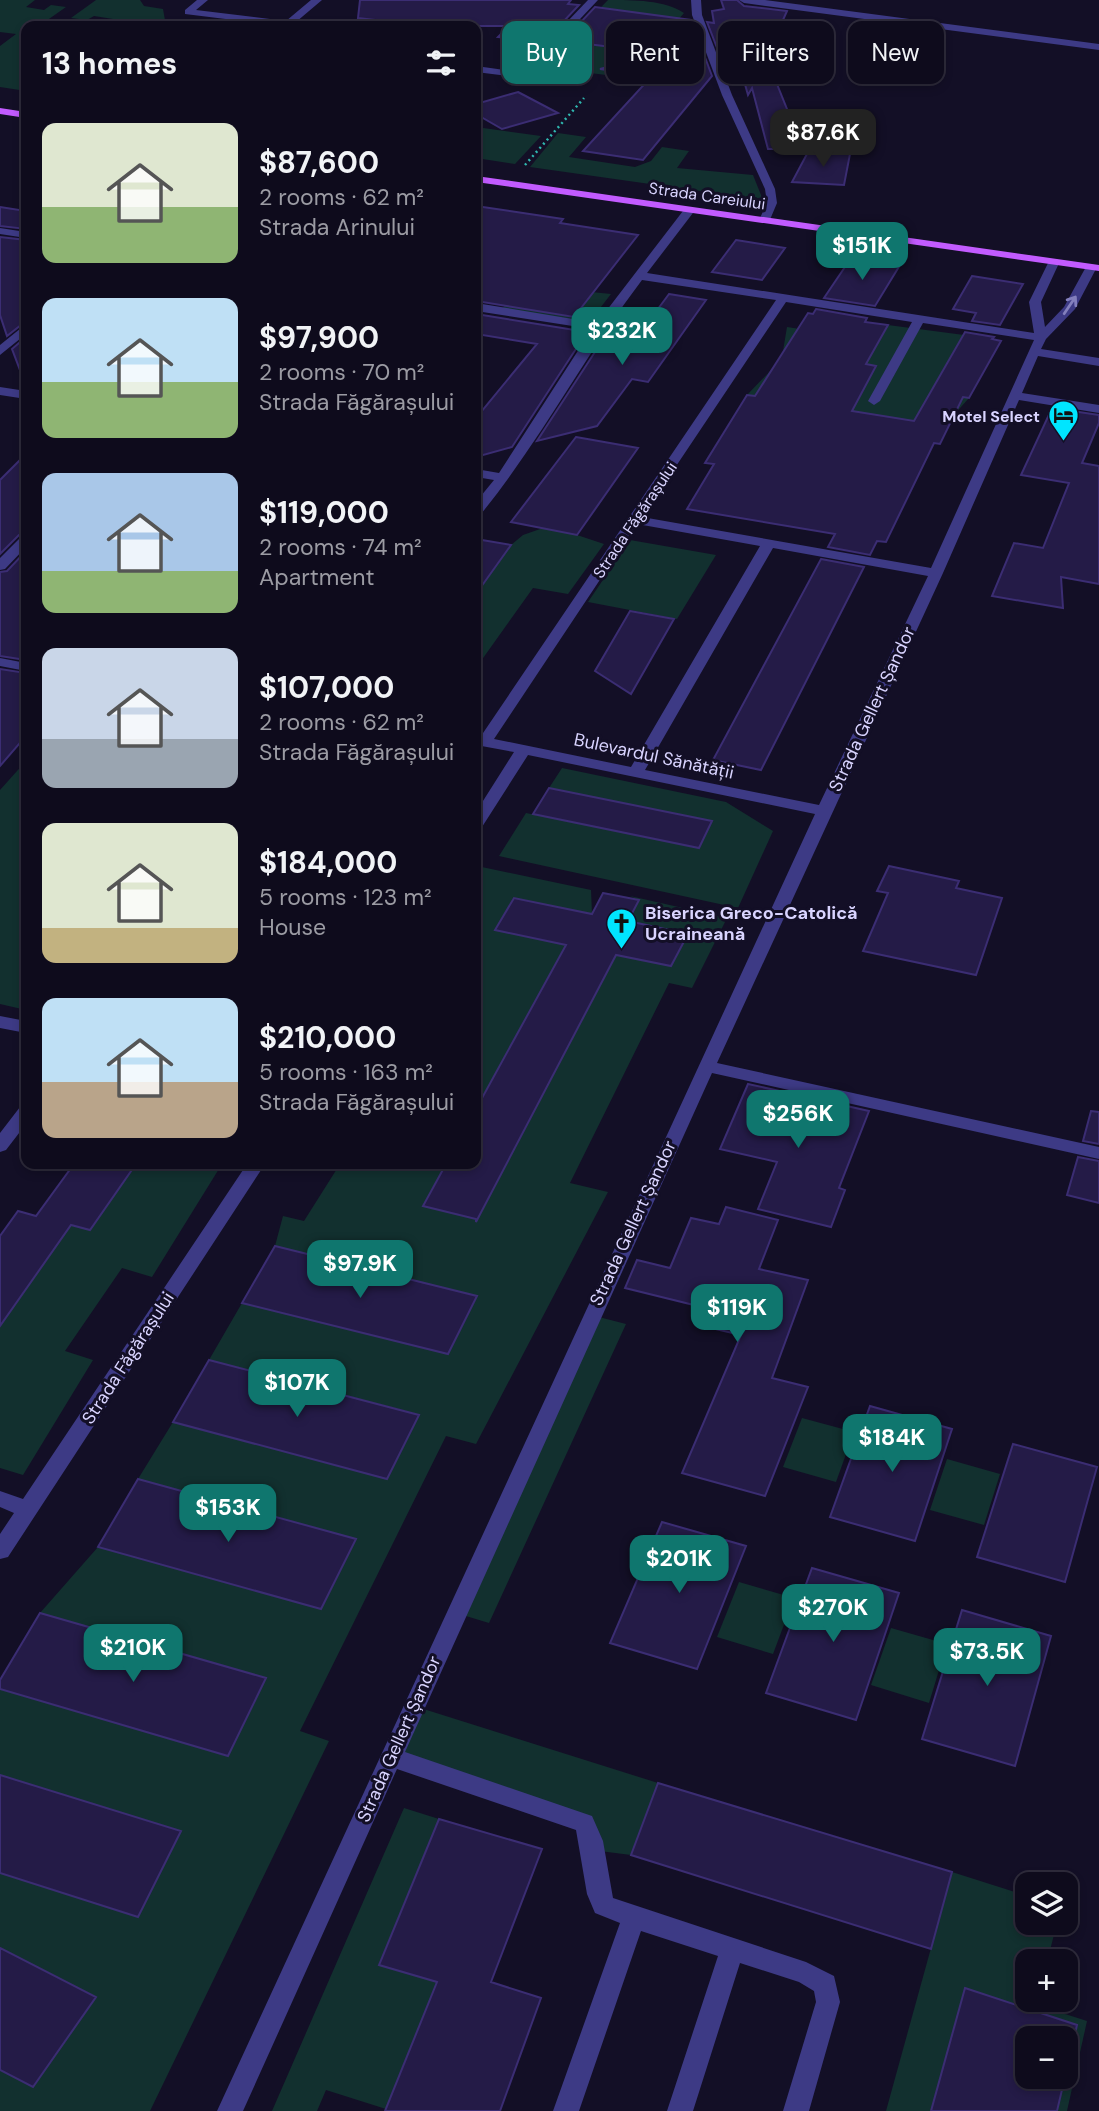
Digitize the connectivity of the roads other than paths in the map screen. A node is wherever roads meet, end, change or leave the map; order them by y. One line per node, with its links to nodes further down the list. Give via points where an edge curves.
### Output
1 (203, 0): 6 (street, via 188,12)
2 (317, 0): 7 (street)
3 (593, 0): 8 (street)
4 (696, 0): 16 (street, via 697,15 719,72 770,189 772,203)
5 (744, 0): 9 (street)
6 (263, 21)
7 (292, 21)
8 (573, 21)
9 (1099, 47)
10 (481, 70): 11 (street)
11 (502, 72)
12 (0, 111): 13 (main road)
13 (21, 114)
14 (481, 180): 15 (main road, Strada Careiului)
15 (690, 209): 16 (main road, Strada Careiului); 21 (street)
16 (765, 220): 19 (main road, Strada Careiului)
17 (0, 231): 18 (street)
18 (21, 234)
19 (1054, 261): 20 (main road, Strada Careiului); 27 (street, via 1035,302)
20 (1095, 267): 27 (street, Strada Gellert Șandor, one-way to 20, via 1069,309)
21 (641, 276): 22 (street); 25 (street)
22 (783, 298): 24 (street); 38 (street, Strada Făgărașului)
23 (481, 308): 25 (street)
24 (919, 319): 27 (street); 33 (street)
25 (600, 327): 36 (street)
26 (21, 332): 28 (street)
27 (1038, 345): 29 (street); 32 (street, Strada Gellert Șandor)
28 (0, 351)
29 (1099, 362)
30 (0, 390): 31 (street)
31 (21, 394)
32 (1015, 396): 34 (street); 42 (street, Strada Gellert Șandor)
33 (874, 401)
34 (1099, 409)
35 (481, 474): 36 (street)
36 (503, 478): 37 (street)
37 (481, 505)
38 (635, 520): 39 (street); 45 (street, Strada Făgărașului)
39 (769, 543): 42 (street); 48 (street)
40 (21, 545): 41 (street)
41 (0, 566)
42 (936, 573): 49 (street, Strada Gellert Șandor)
43 (0, 662): 44 (street)
44 (21, 666)
45 (481, 739)
46 (481, 740): 47 (street, Bulevardul Sănătății)
47 (524, 749): 48 (street, Bulevardul Sănătății); 50 (street)
48 (636, 772): 49 (street, Bulevardul Sănătății)
49 (825, 811): 53 (street, Strada Gellert Șandor)
50 (481, 816)
51 (0, 1022): 52 (street)
52 (21, 1026)
53 (706, 1066): 56 (street); 61 (street, Strada Gellert Șandor)
54 (21, 1118): 55 (street)
55 (0, 1146)
56 (1099, 1153)
57 (253, 1169): 59 (street, Strada Făgărașului)
58 (0, 1499): 59 (street)
59 (28, 1509): 60 (street, Strada Făgărașului)
60 (0, 1551)
61 (390, 1757): 62 (street, via 584,1822 591,1833 595,1887 603,1905); 64 (street, Strada Gellert Șandor)
62 (634, 1918): 63 (street); 65 (street)
63 (732, 1949): 66 (street); 67 (street, via 806,1973 825,1984 828,2002)
64 (230, 2111)
65 (566, 2111)
66 (680, 2111)
67 (796, 2111)

